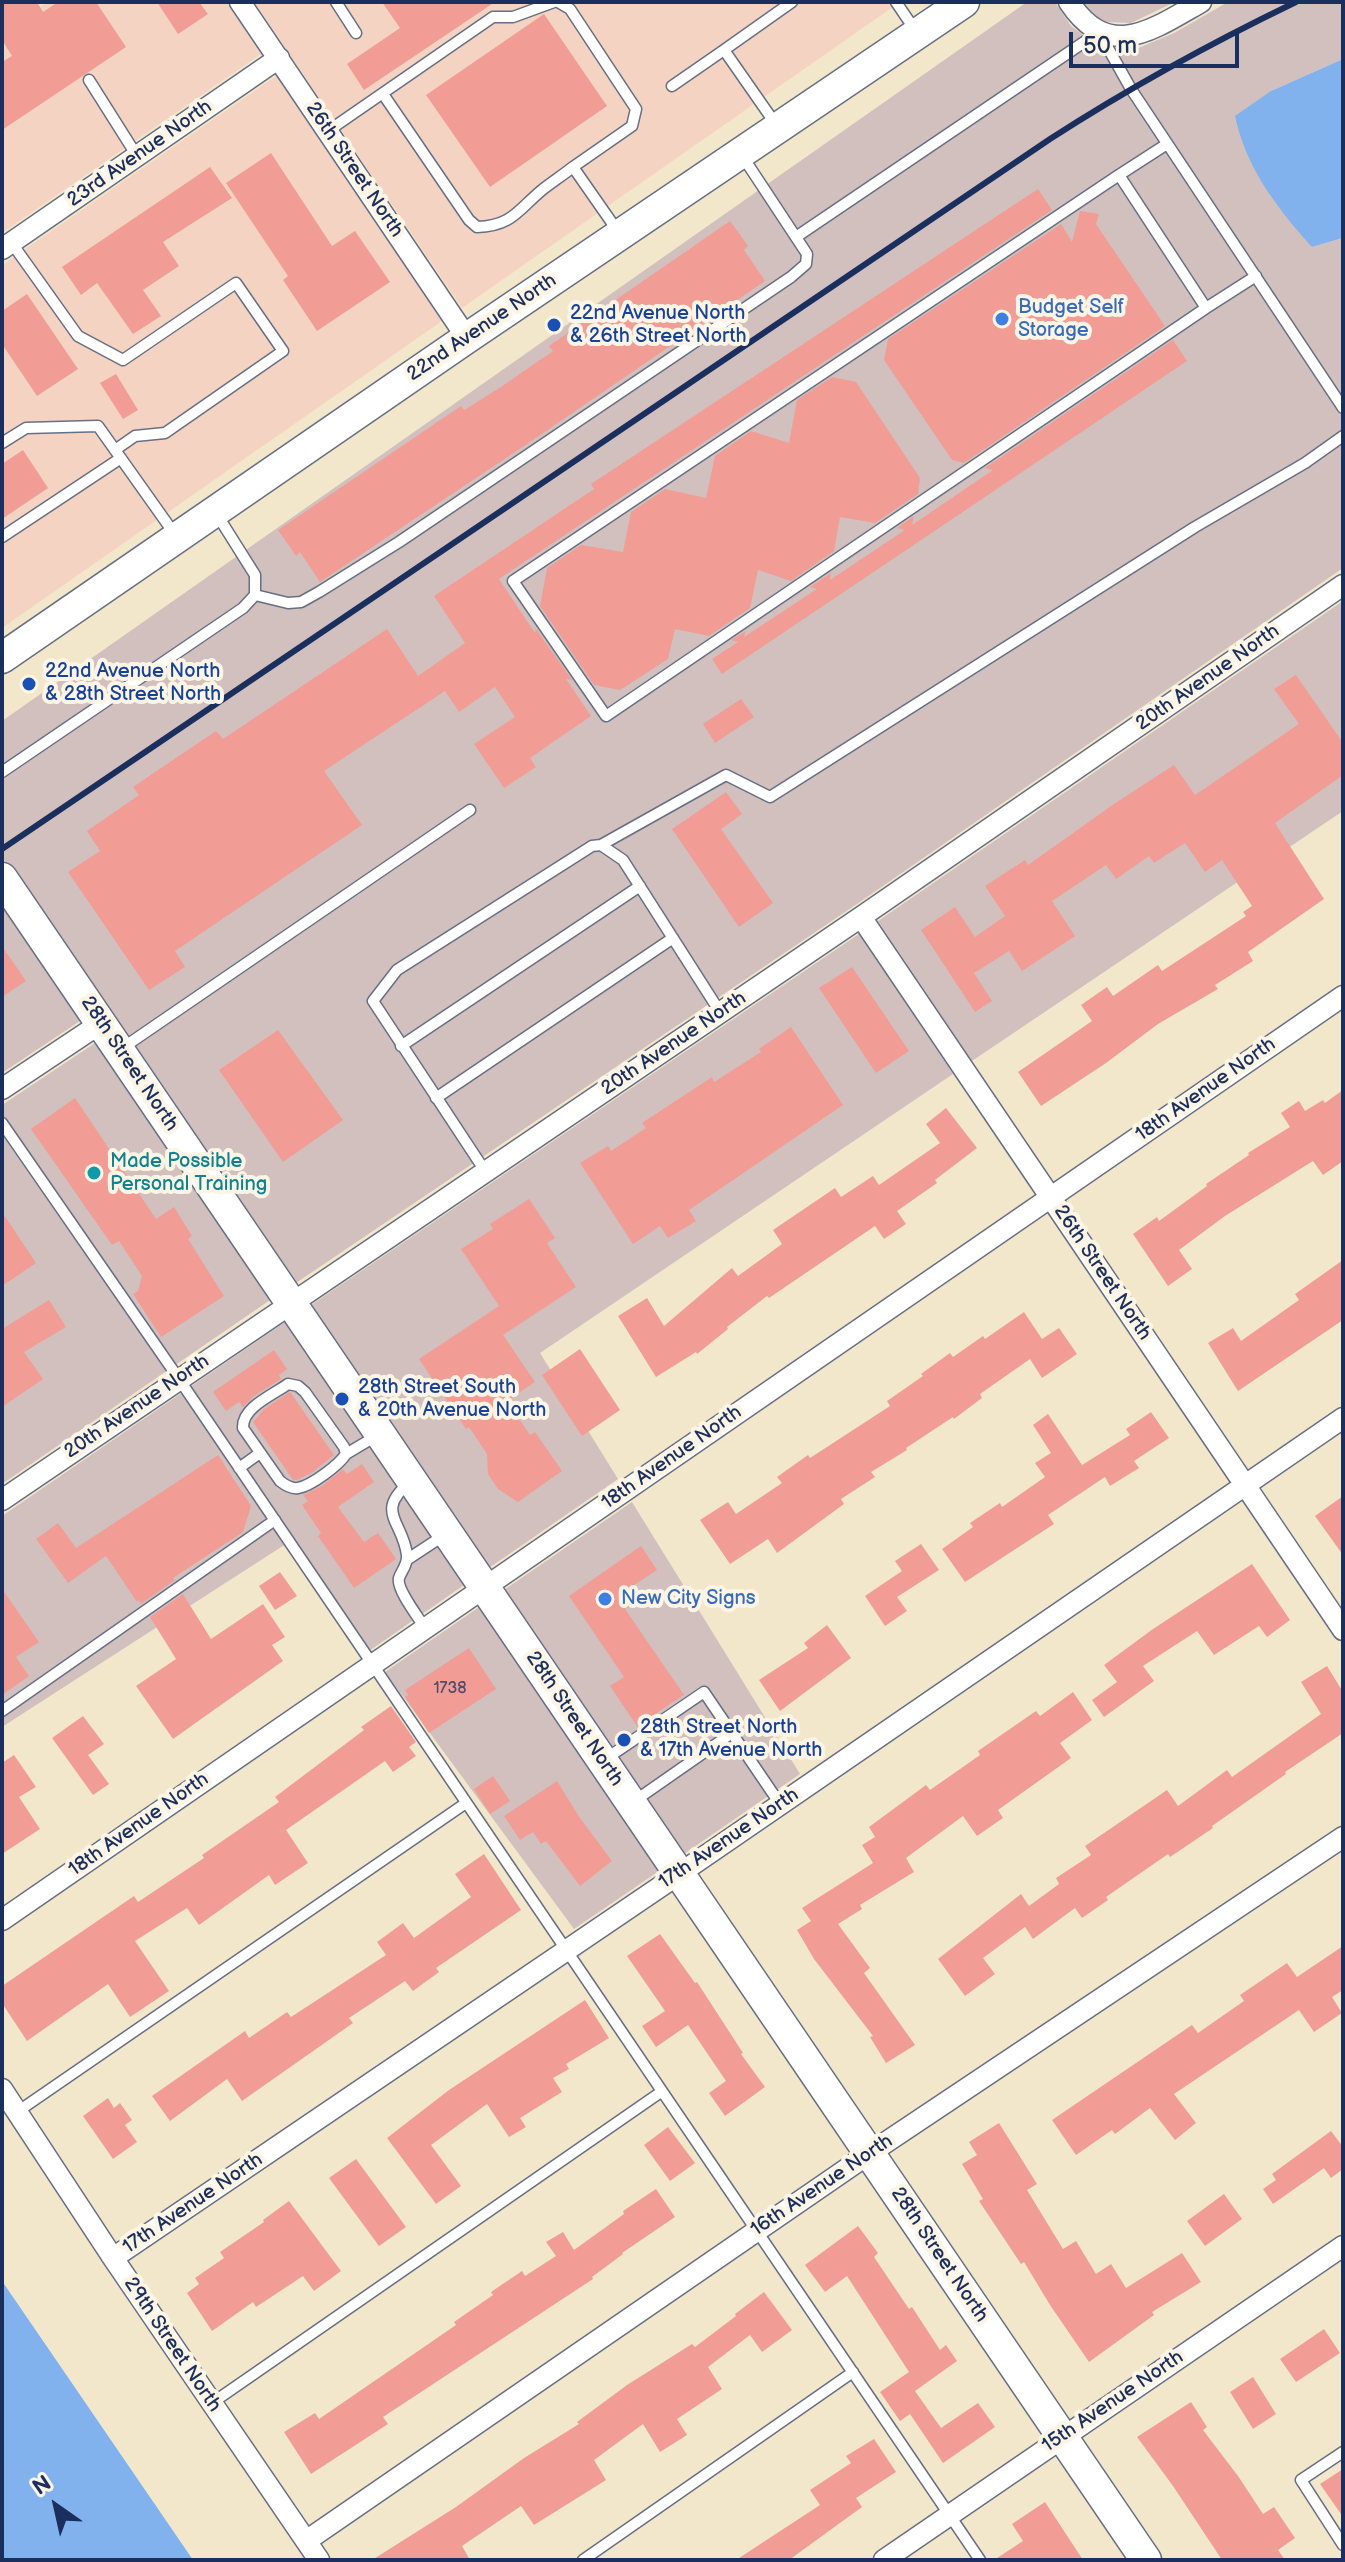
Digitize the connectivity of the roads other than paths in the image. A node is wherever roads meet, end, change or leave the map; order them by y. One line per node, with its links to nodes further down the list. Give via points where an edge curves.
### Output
1 (240, 2): 13 (street, 26th Street North)
2 (336, 2): 10 (lane)
3 (556, 2): 16 (lane, via 513,17 493,17); 22 (lane, via 570,9 636,109 632,126)
4 (792, 2): 12 (lane)
5 (896, 2): 11 (lane)
6 (964, 2): 11 (street, 22nd Avenue North)
7 (1069, 2): 9 (street, via 1080,19)
8 (1201, 2): 9 (street, via 1135,36)
9 (1099, 32): 19 (lane); 25 (lane)
10 (356, 33)
11 (917, 33): 17 (street, 22nd Avenue North)
12 (724, 50): 15 (lane); 17 (lane)
13 (279, 58): 18 (street, 26th Street North); 21 (street, 23rd Avenue North)
14 (89, 80): 21 (lane)
15 (672, 86)
16 (383, 94): 18 (lane); 22 (lane, via 477,227 516,216)
17 (778, 128): 20 (street, 22nd Avenue North)
18 (328, 131): 29 (street, 26th Street North)
19 (1167, 144): 23 (lane); 27 (lane)
20 (740, 153): 24 (street, 22nd Avenue North); 25 (lane)
21 (137, 156): 26 (street, 23rd Avenue North)
22 (573, 167): 24 (lane)
23 (1119, 175): 28 (lane); 28 (lane, via 513,581 606,716)
24 (620, 234): 29 (street, 22nd Avenue North)
25 (796, 237): 38 (lane, via 807,254 806,264 791,277 399,542 301,602)
26 (7, 246): 33 (lane, via 78,336 123,360 236,283 283,351 165,433 135,436)
27 (1256, 276): 28 (lane); 30 (lane)
28 (1206, 308)
29 (467, 338): 34 (street, 22nd Avenue North)
30 (1343, 408)
31 (1343, 436): 42 (lane, via 770,797 726,775)
32 (2, 443): 33 (lane, via 26,428 98,426)
33 (118, 454): 35 (lane); 36 (lane)
34 (215, 511): 36 (street, 22nd Avenue North); 38 (lane, via 255,575)
35 (2, 537)
36 (177, 537): 39 (street, 22nd Avenue North)
37 (1343, 585): 45 (street, 20th Avenue North)
38 (255, 595): 40 (lane)
39 (2, 658)
40 (2, 772)
41 (470, 810): 51 (lane)
42 (601, 845): 44 (lane, via 623,860); 50 (lane, via 397,970 373,1001)
43 (2, 878): 49 (street, 28th Street North)
44 (640, 886): 46 (lane); 50 (lane)
45 (861, 917): 48 (street, 20th Avenue North); 56 (street, 26th Street North)
46 (673, 938): 48 (lane); 53 (lane)
47 (1343, 996): 56 (street, 18th Avenue North)
48 (720, 1012): 55 (street, 20th Avenue North)
49 (101, 1023): 51 (street, 28th Street North); 52 (street)
50 (401, 1046): 53 (lane)
51 (119, 1051): 57 (street, 28th Street North)
52 (2, 1089)
53 (436, 1098): 55 (lane)
54 (2, 1123): 58 (lane)
55 (485, 1171): 57 (street, 20th Avenue North)
56 (1050, 1197): 65 (street, 26th Street North); 70 (street, 18th Avenue North)
57 (291, 1302): 58 (street, 20th Avenue North); 60 (street, 28th Street North)
58 (179, 1379): 63 (lane); 66 (street, 20th Avenue North)
59 (1343, 1418): 65 (street, 17th Avenue North)
60 (379, 1433): 62 (lane); 64 (street, 28th Street North)
61 (260, 1453): 62 (lane, via 280,1481 297,1488); 62 (lane, via 243,1428 243,1419 288,1384 305,1392); 63 (lane)
62 (346, 1454)
63 (239, 1468): 67 (lane)
64 (411, 1481): 68 (street, 28th Street North); 69 (lane, via 400,1490 391,1512)
65 (1245, 1485): 72 (street, 26th Street North); 79 (street, 17th Avenue North)
66 (2, 1500)
67 (275, 1520): 73 (lane); 74 (lane)
68 (447, 1533): 69 (lane); 70 (street, 28th Street North)
69 (408, 1559): 71 (lane, via 398,1580)
70 (484, 1587): 71 (street, 18th Avenue North); 76 (street, 28th Street North)
71 (425, 1628): 73 (street, 18th Avenue North)
72 (1343, 1630)
73 (372, 1665): 77 (lane); 82 (street, 18th Avenue North)
74 (2, 1711)
75 (732, 1733): 76 (lane, via 704,1692); 78 (lane); 79 (lane)
76 (603, 1762): 78 (street, 28th Street North)
77 (466, 1803): 83 (lane); 86 (lane)
78 (631, 1803): 81 (street, 28th Street North)
79 (780, 1804): 81 (street, 17th Avenue North)
80 (1343, 1837): 87 (street, 16th Avenue North)
81 (679, 1874): 83 (street, 17th Avenue North); 87 (street, 28th Street North)
82 (2, 1920)
83 (565, 1951): 85 (lane); 90 (street, 17th Avenue North)
84 (2, 2089): 86 (street, 29th Street North)
85 (661, 2092): 88 (lane); 92 (lane)
86 (17, 2112): 90 (street, 29th Street North)
87 (870, 2153): 88 (street, 16th Avenue North); 93 (street, 28th Street North)
88 (757, 2231): 91 (lane); 96 (street, 16th Avenue North)
89 (1343, 2246): 93 (street, 15th Avenue North)
90 (113, 2258): 92 (street, 29th Street North)
91 (853, 2372): 95 (lane); 99 (lane)
92 (212, 2403): 96 (street, 29th Street North)
93 (1062, 2437): 95 (street, 15th Avenue North); 102 (street, 28th Street North)
94 (1343, 2452): 97 (lane, via 1301,2480)
95 (949, 2515): 100 (street, 15th Avenue North); 101 (lane)
96 (306, 2541): 98 (street, 29th Street North)
97 (1343, 2545)
98 (319, 2560)
99 (583, 2560)
100 (884, 2560)
101 (980, 2560)
102 (1146, 2560)

